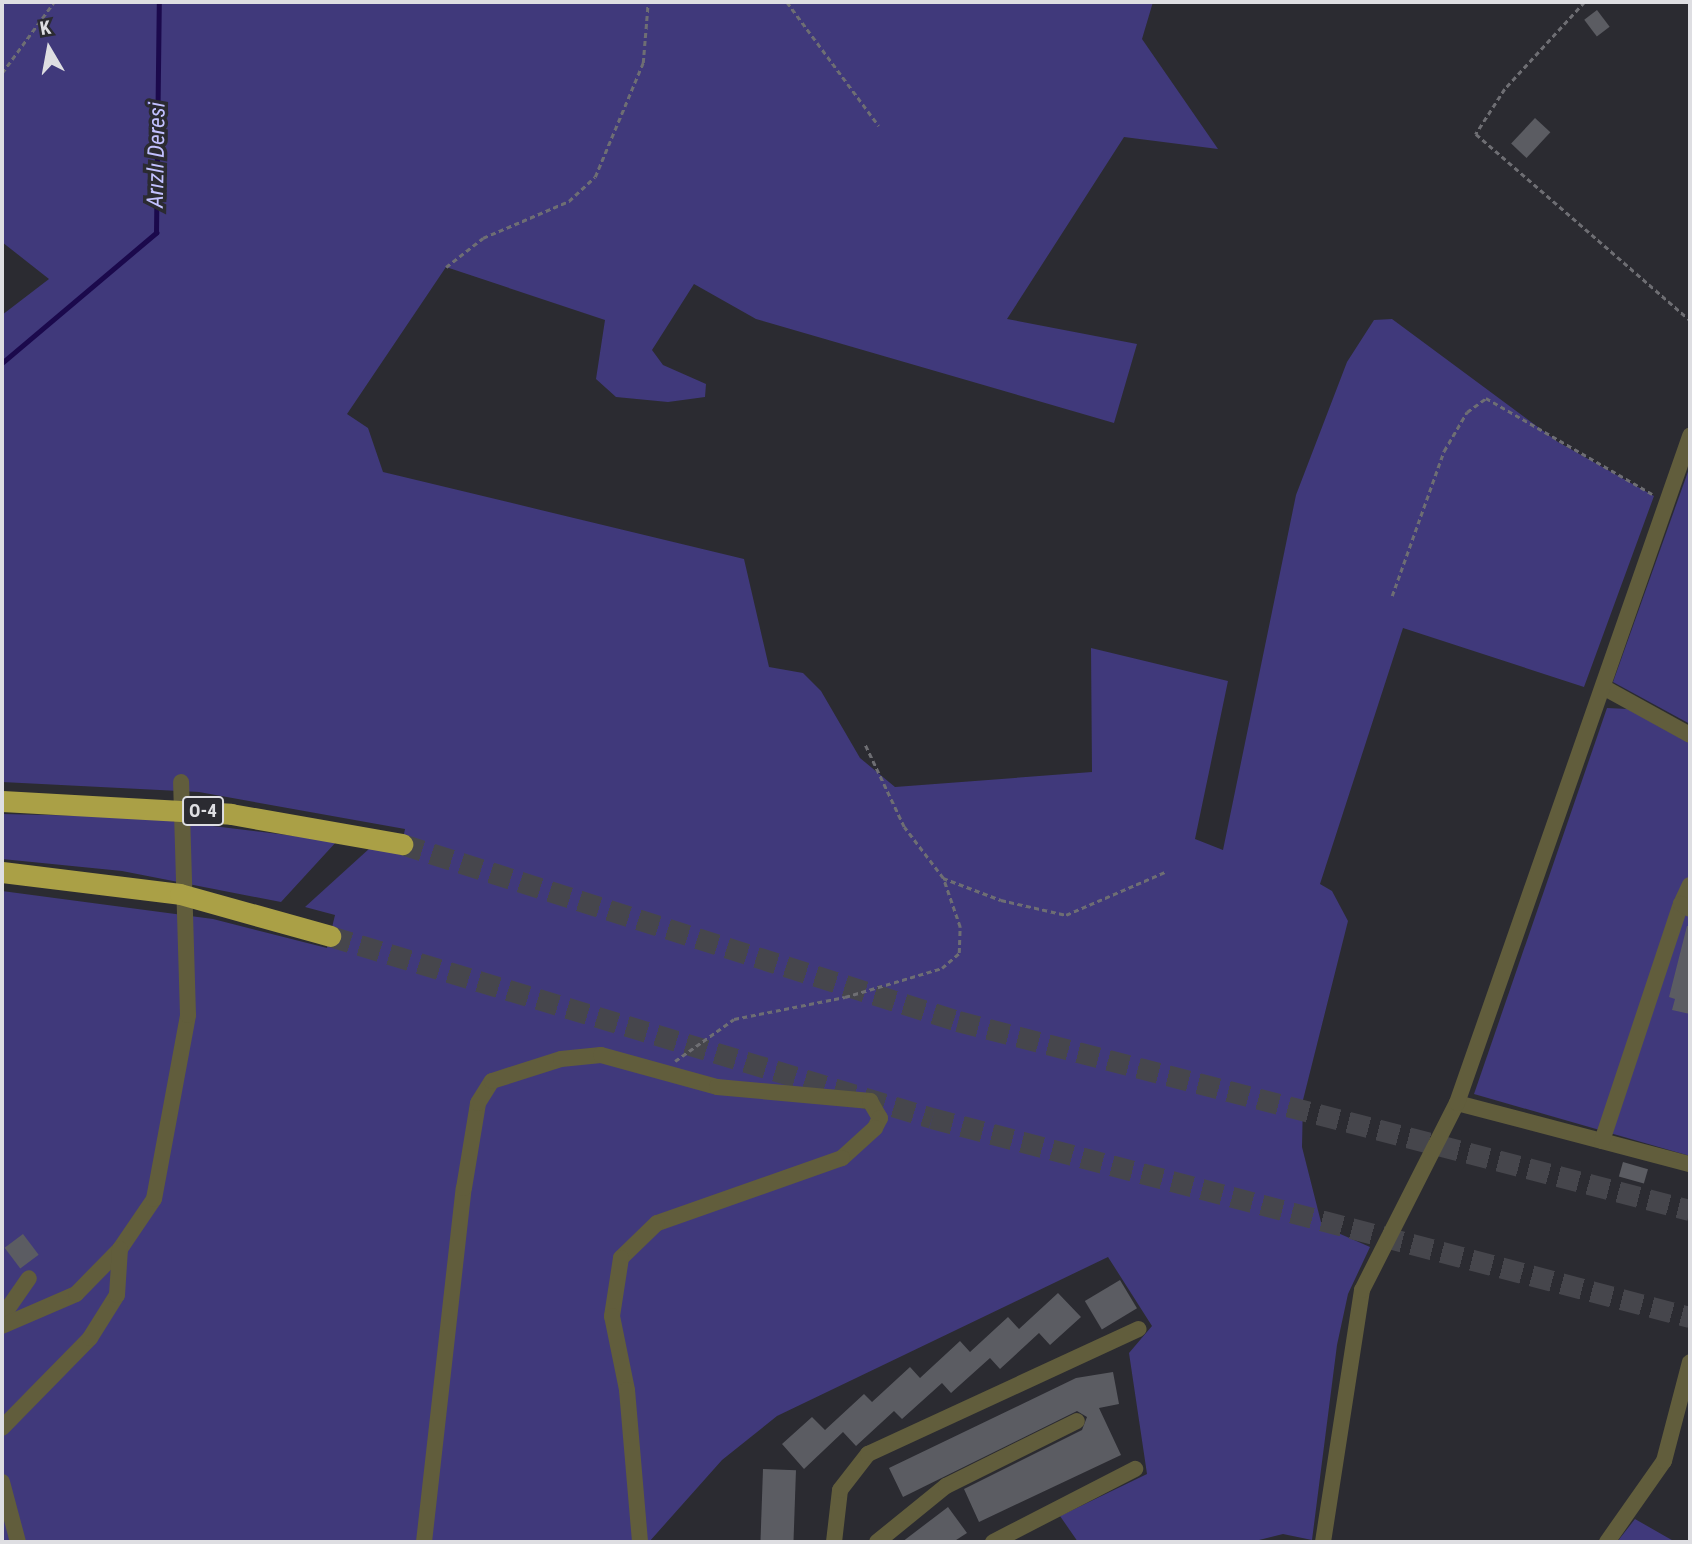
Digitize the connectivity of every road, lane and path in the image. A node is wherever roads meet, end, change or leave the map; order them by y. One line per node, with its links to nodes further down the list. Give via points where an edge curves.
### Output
1 (54, 2): 5 (path)
2 (648, 2): 7 (path, via 643,64 595,177 569,201 483,239)
3 (787, 2): 6 (path)
4 (1585, 2): 8 (path, via 1497,99 1476,134)
5 (2, 74)
6 (879, 126)
7 (446, 267)
8 (1690, 320)
9 (1690, 436): 10 (street)
10 (1667, 502): 11 (path, via 1486,398 1467,412 1444,452); 12 (street)
11 (1392, 596)
12 (1603, 687): 13 (street); 25 (street)
13 (1690, 735)
14 (865, 745): 20 (path, via 904,827)
15 (181, 782): 28 (street, via 186,1047 155,1199)
16 (2, 801): 17 (highway, O-4, bridge, via 231,814)
17 (402, 844)
18 (1167, 870): 20 (path, via 1066,915 1001,900)
19 (2, 872): 23 (highway, bridge, via 180,894)
20 (943, 878): 24 (path, via 962,942 953,961 818,1004 734,1019 679,1055)
21 (1690, 885): 22 (street)
22 (1686, 907): 26 (street)
23 (330, 936)
24 (664, 1074): 39 (street, via 626,1058 582,1055 503,1073 482,1090 464,1188); 40 (street, via 759,1093 859,1098 870,1101 880,1118 842,1158 685,1211 628,1245 615,1275 612,1316 627,1390)
25 (1457, 1103): 26 (street); 44 (street, via 1362,1290)
26 (1602, 1141): 27 (street)
27 (1690, 1164)
28 (120, 1249): 31 (street, via 76,1294); 35 (street, via 117,1295 90,1338)
29 (29, 1278): 30 (street)
30 (2, 1317)
31 (2, 1326)
32 (1138, 1329): 41 (street, via 868,1454 840,1490)
33 (1690, 1362): 45 (street, via 1664,1461)
34 (1077, 1421): 42 (street, via 946,1486)
35 (2, 1428)
36 (1135, 1469): 43 (street)
37 (2, 1482): 38 (street)
38 (18, 1542)
39 (424, 1542)
40 (640, 1542)
41 (834, 1542)
42 (877, 1542)
43 (993, 1542)
44 (1323, 1542)
45 (1607, 1542)

